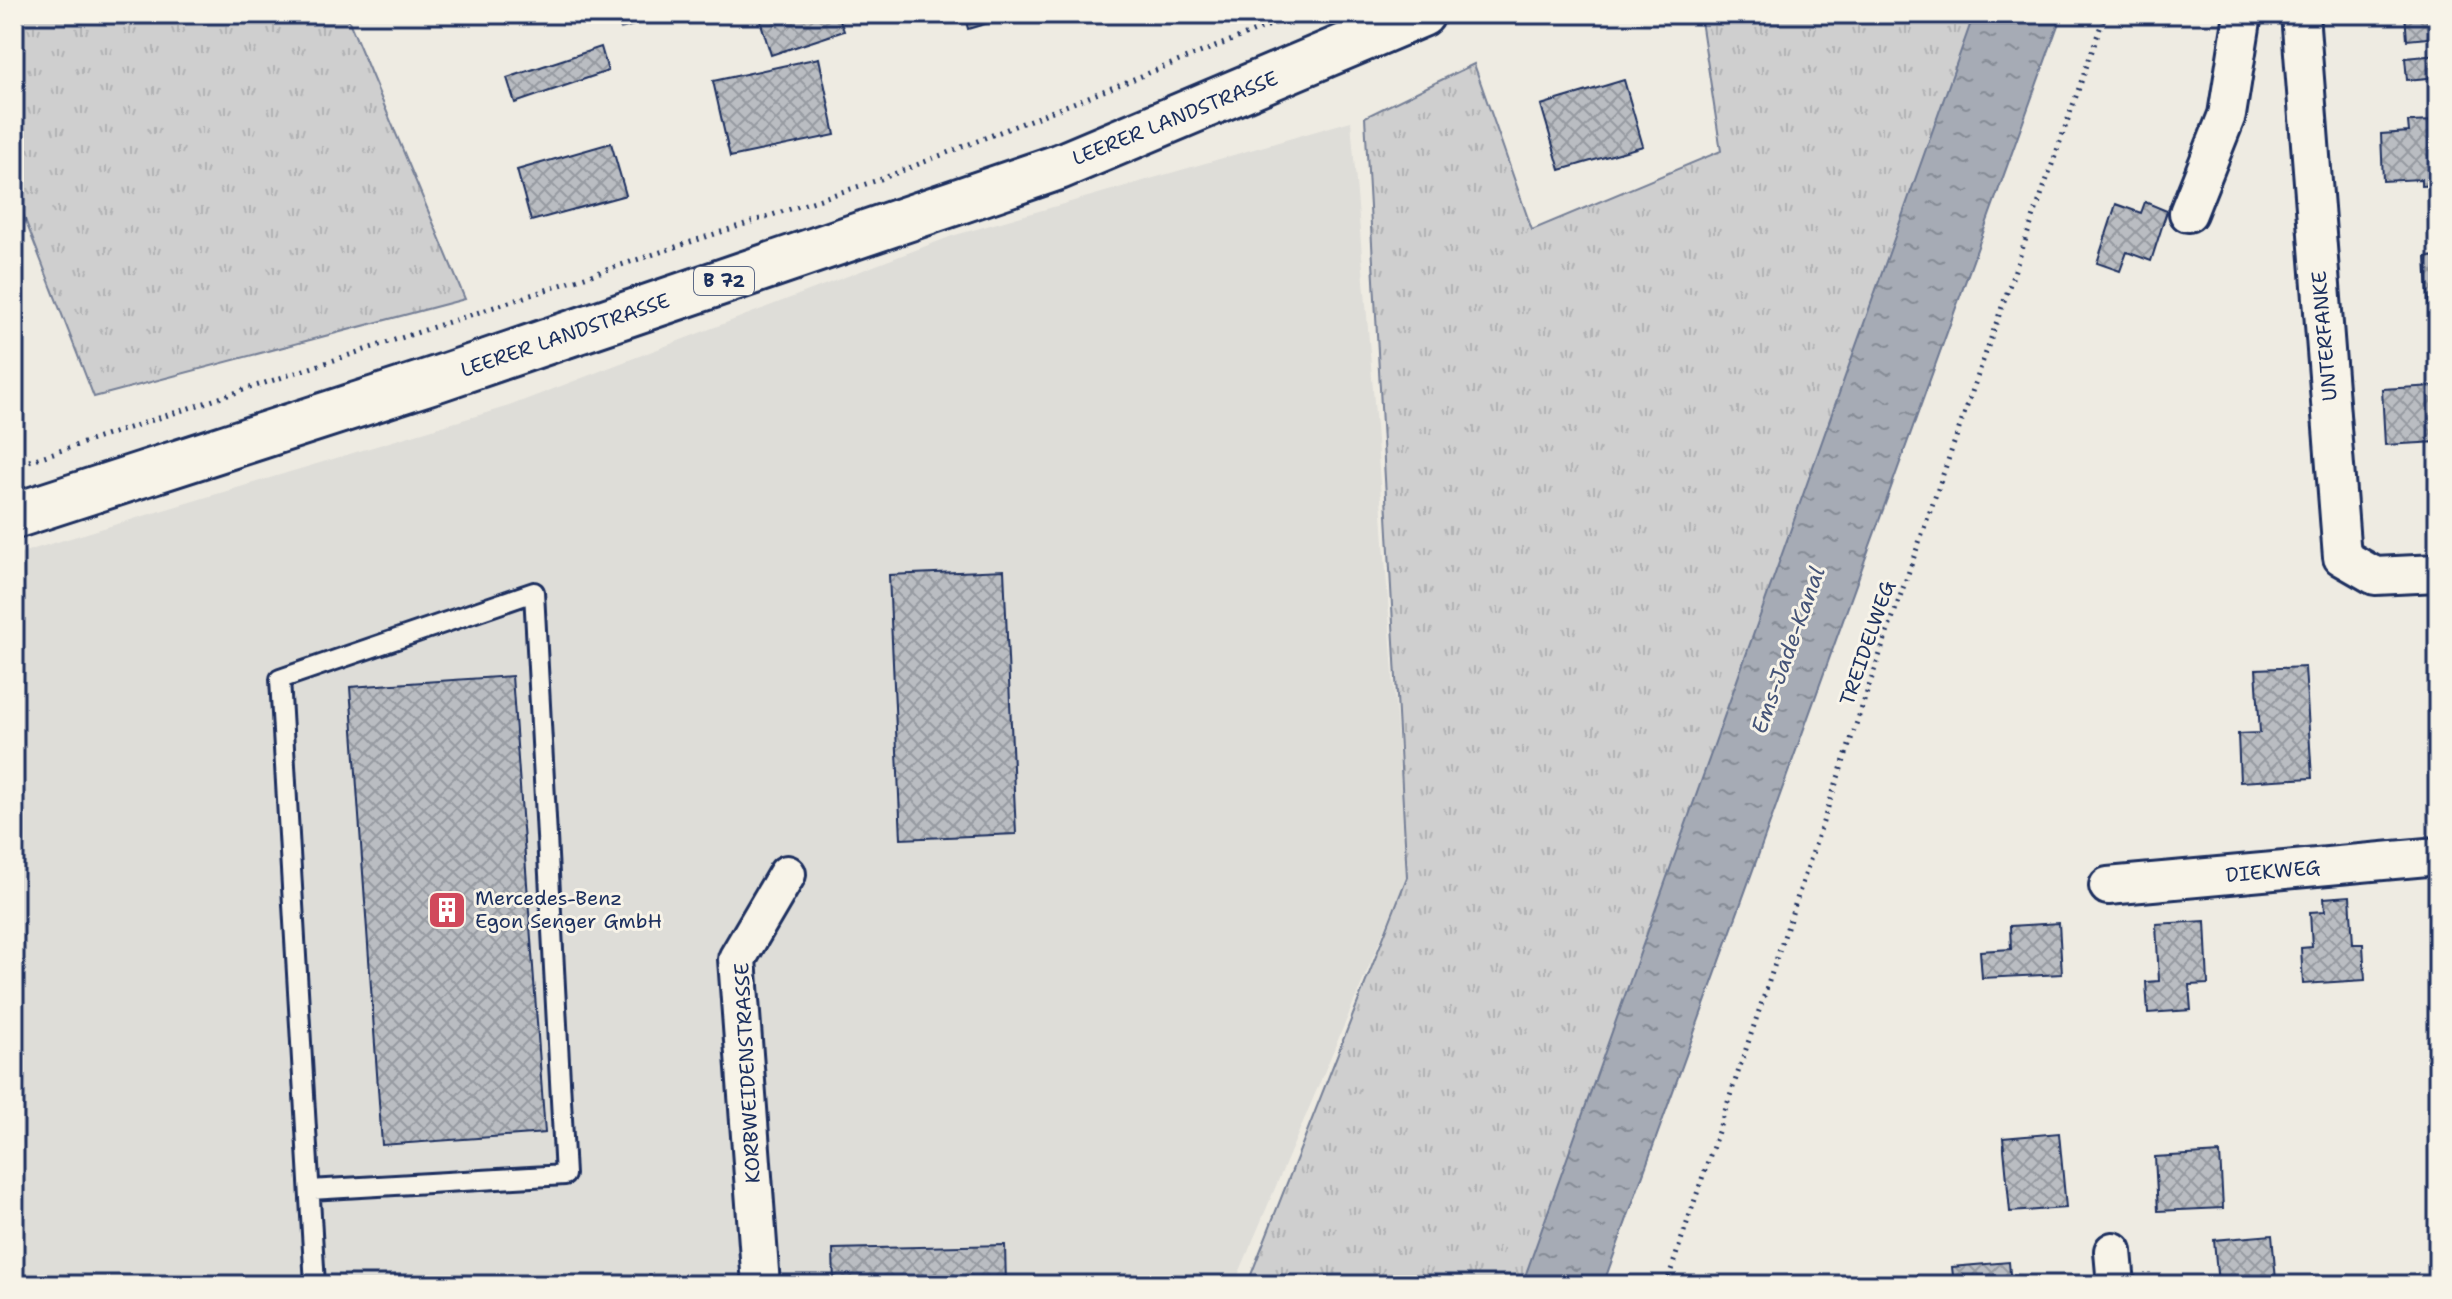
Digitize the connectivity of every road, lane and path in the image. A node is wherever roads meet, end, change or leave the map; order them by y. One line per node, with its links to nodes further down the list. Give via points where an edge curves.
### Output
1 (1298, 14): 7 (path, via 881,179)
2 (1422, 14): 8 (main road, LEERER LANDSTRASSE / B 72, via 1059,167 437,379)
3 (2105, 14): 16 (path, TREIDELWEG)
4 (2243, 14): 6 (street, via 2227,115)
5 (2300, 14): 9 (street, UNTERFANKE, via 2342,557 2375,576)
6 (2188, 213)
7 (14, 466)
8 (14, 516)
9 (2438, 573)
10 (2438, 856): 12 (street, DIEKWEG)
11 (787, 874): 15 (street, KORBWEIDENSTRASSE, via 737,959)
12 (2108, 886)
13 (310, 1190): 13 (lane, via 280,679 534,592 565,1175); 14 (lane)
14 (315, 1285)
15 (761, 1285)
16 (1666, 1285)

